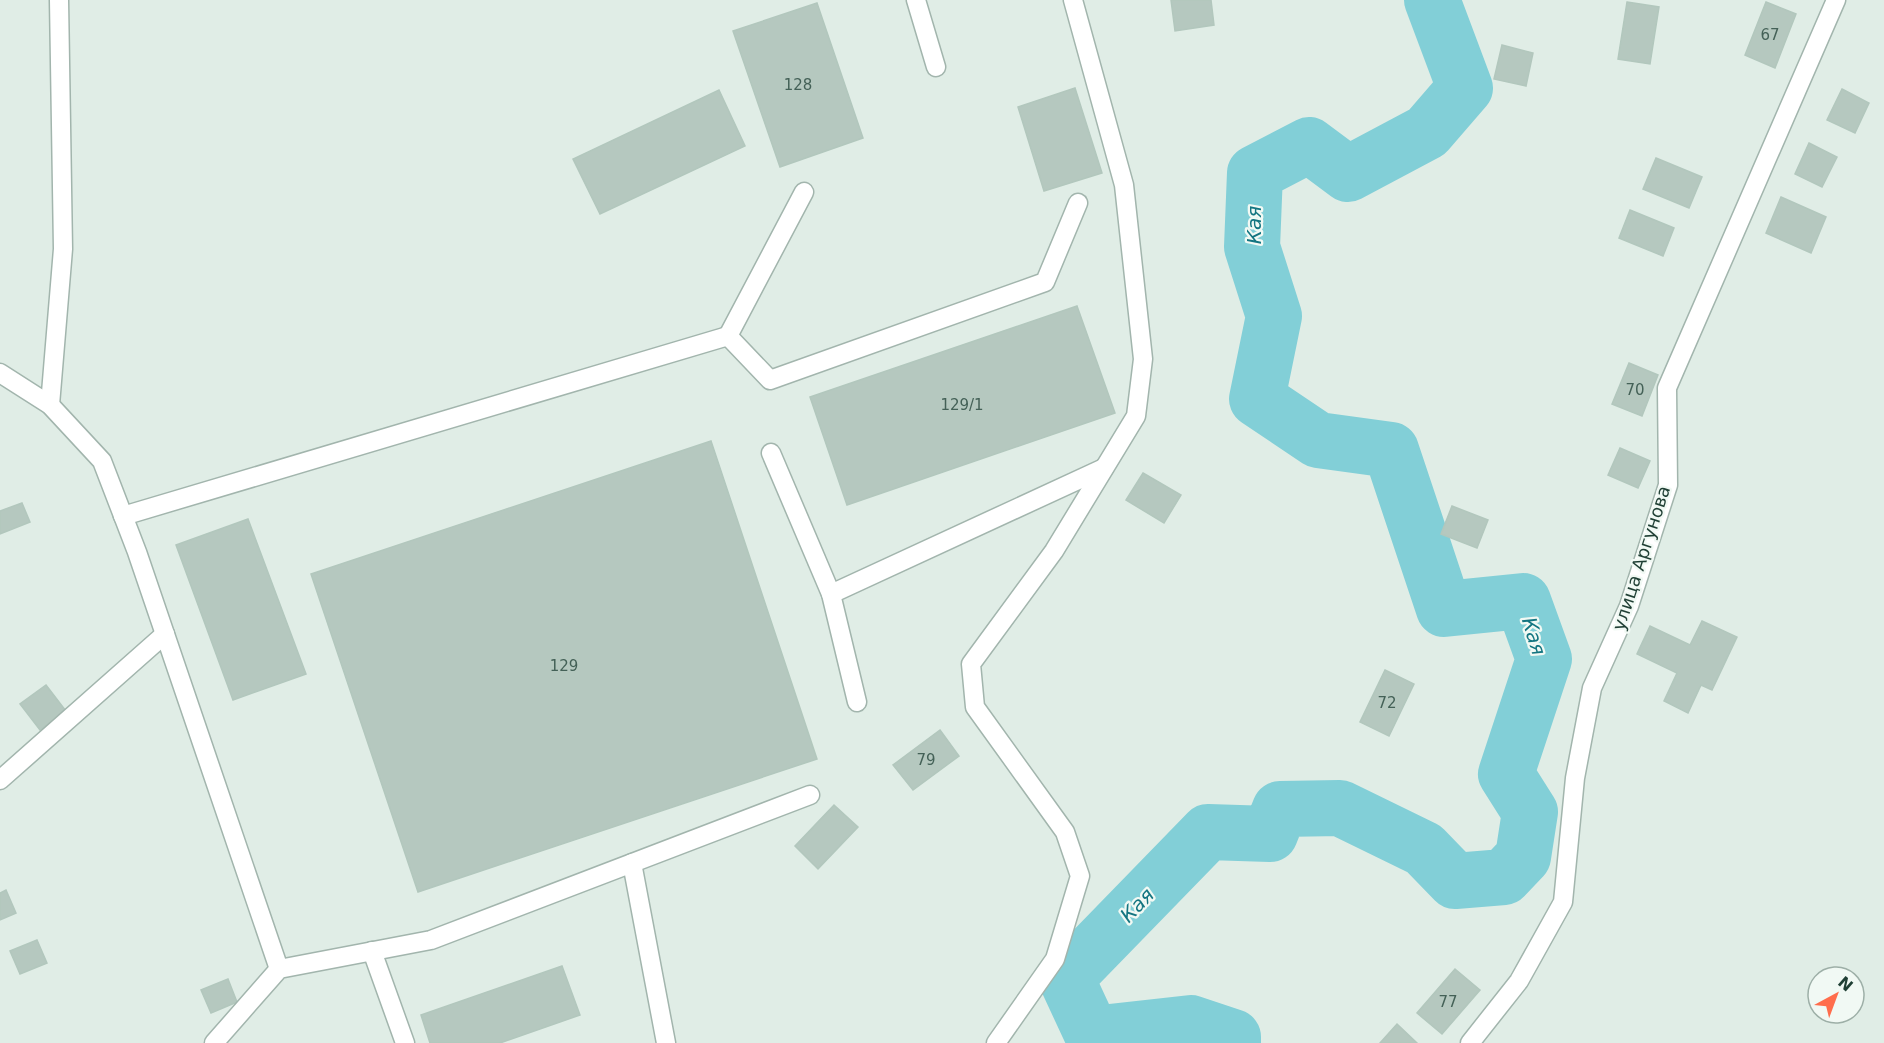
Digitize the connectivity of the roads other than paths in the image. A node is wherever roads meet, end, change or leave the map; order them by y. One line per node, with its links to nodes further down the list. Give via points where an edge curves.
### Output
1 (59, 0): 10 (street, via 63,249)
2 (916, 0): 5 (street)
3 (1073, 0): 12 (street, via 1124,184 1143,359 1136,416)
4 (1836, 0): 26 (street, улица Аргунова, via 1667,388 1668,485 1629,606 1592,688 1575,778 1563,902 1519,981)
5 (936, 66)
6 (804, 192): 8 (street)
7 (1078, 203): 8 (street, via 1045,282 770,380)
8 (728, 336): 13 (street)
9 (0, 373): 10 (street)
10 (50, 405): 13 (street, via 102,461)
11 (771, 453): 14 (street)
12 (1104, 468): 14 (street); 25 (street, via 1054,551 971,664 975,707 1065,832 1080,876 1055,959)
13 (123, 516): 15 (street)
14 (831, 594): 16 (street)
15 (165, 634): 17 (street); 21 (street)
16 (857, 702)
17 (0, 780)
18 (810, 795): 19 (street)
19 (632, 863): 20 (street, via 431,940); 24 (street)
20 (372, 951): 21 (street); 23 (street)
21 (279, 969): 22 (street)
22 (214, 1043)
23 (405, 1043)
24 (666, 1043)
25 (996, 1043)
26 (1470, 1043)

